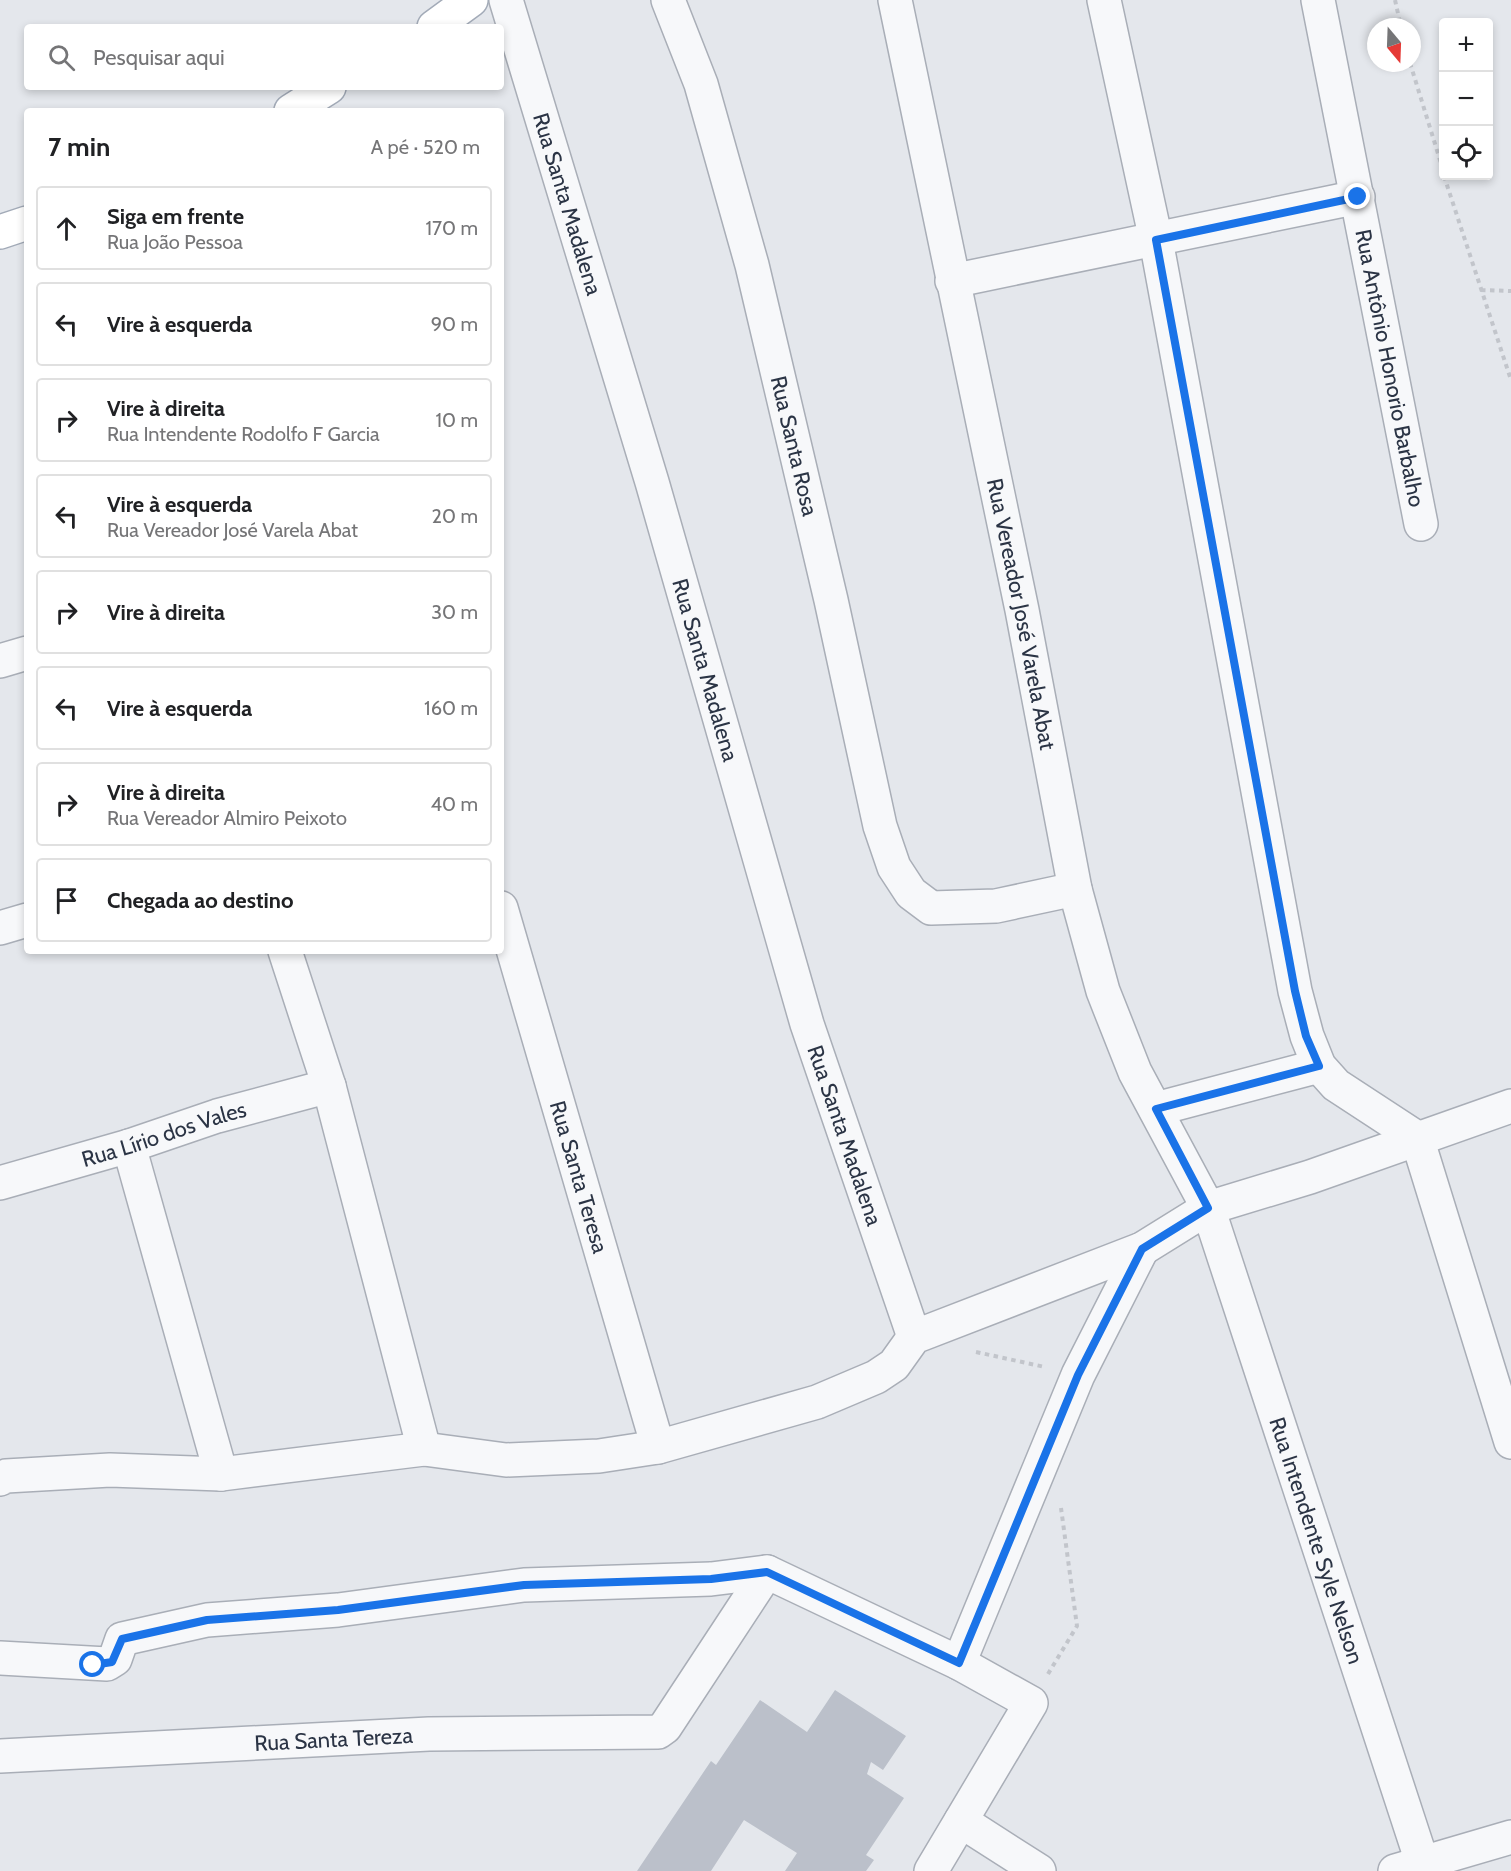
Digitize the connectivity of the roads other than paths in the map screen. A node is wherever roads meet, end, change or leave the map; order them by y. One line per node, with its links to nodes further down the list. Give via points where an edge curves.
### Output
1 (471, 0): 7 (main road)
2 (506, 0): 32 (street, Rua Santa Madalena, via 652,482 807,1024)
3 (668, 0): 18 (street, Rua Santa Rosa, via 701,84 752,266 880,826 894,867 911,893 931,908 960,909 1033,900)
4 (895, 0): 14 (street, Rua Vereador José Varela Abat)
5 (1104, 0): 13 (street)
6 (1318, 0): 10 (street, Rua Antônio Honorio Barbalho)
7 (438, 24)
8 (324, 90): 9 (main road)
9 (296, 108)
10 (1358, 197): 13 (street); 15 (street, Rua Antônio Honorio Barbalho)
11 (24, 224): 12 (main road)
12 (0, 232)
13 (1156, 240): 14 (street); 23 (street, via 1295,991 1306,1036)
14 (952, 281): 18 (street, Rua Vereador José Varela Abat, via 1022,610)
15 (1421, 524)
16 (24, 653): 17 (street)
17 (0, 662)
18 (1075, 889): 26 (street, Rua Vereador José Varela Abat, via 1102,992 1118,1036)
19 (504, 918): 34 (street, Rua Santa Teresa)
20 (24, 921): 21 (street)
21 (0, 928)
22 (286, 954): 24 (street)
23 (1319, 1066): 26 (street); 27 (street, via 1336,1086)
24 (329, 1086): 28 (street, Rua Lírio dos Vales, via 217,1116); 35 (street)
25 (1511, 1106): 27 (street)
26 (1156, 1109): 30 (street, Rua Vereador José Varela Abat)
27 (1417, 1138): 30 (street); 33 (street)
28 (129, 1146): 29 (street, Rua Lírio dos Vales); 36 (street)
29 (0, 1183)
30 (1208, 1208): 31 (street); 44 (street, Rua Intendente Syle Nelson)
31 (1142, 1249): 32 (street); 40 (street, via 1078,1375)
32 (914, 1337): 34 (street, via 894,1365 876,1377 817,1402)
33 (1511, 1442)
34 (658, 1447): 35 (street, via 599,1456 506,1460)
35 (424, 1449): 36 (street)
36 (221, 1474): 37 (street, via 110,1470)
37 (2, 1476)
38 (767, 1572): 39 (street, via 711,1579 524,1585 338,1610 207,1620 122,1639 115,1659 107,1664); 40 (street); 41 (street, Rua Santa Tereza, via 662,1731 429,1734)
39 (0, 1658)
40 (959, 1663): 42 (street, via 1030,1703)
41 (0, 1756)
42 (961, 1821): 45 (street); 46 (street)
43 (1511, 1837): 44 (street)
44 (1414, 1868)
45 (931, 1871)
46 (1039, 1871)

